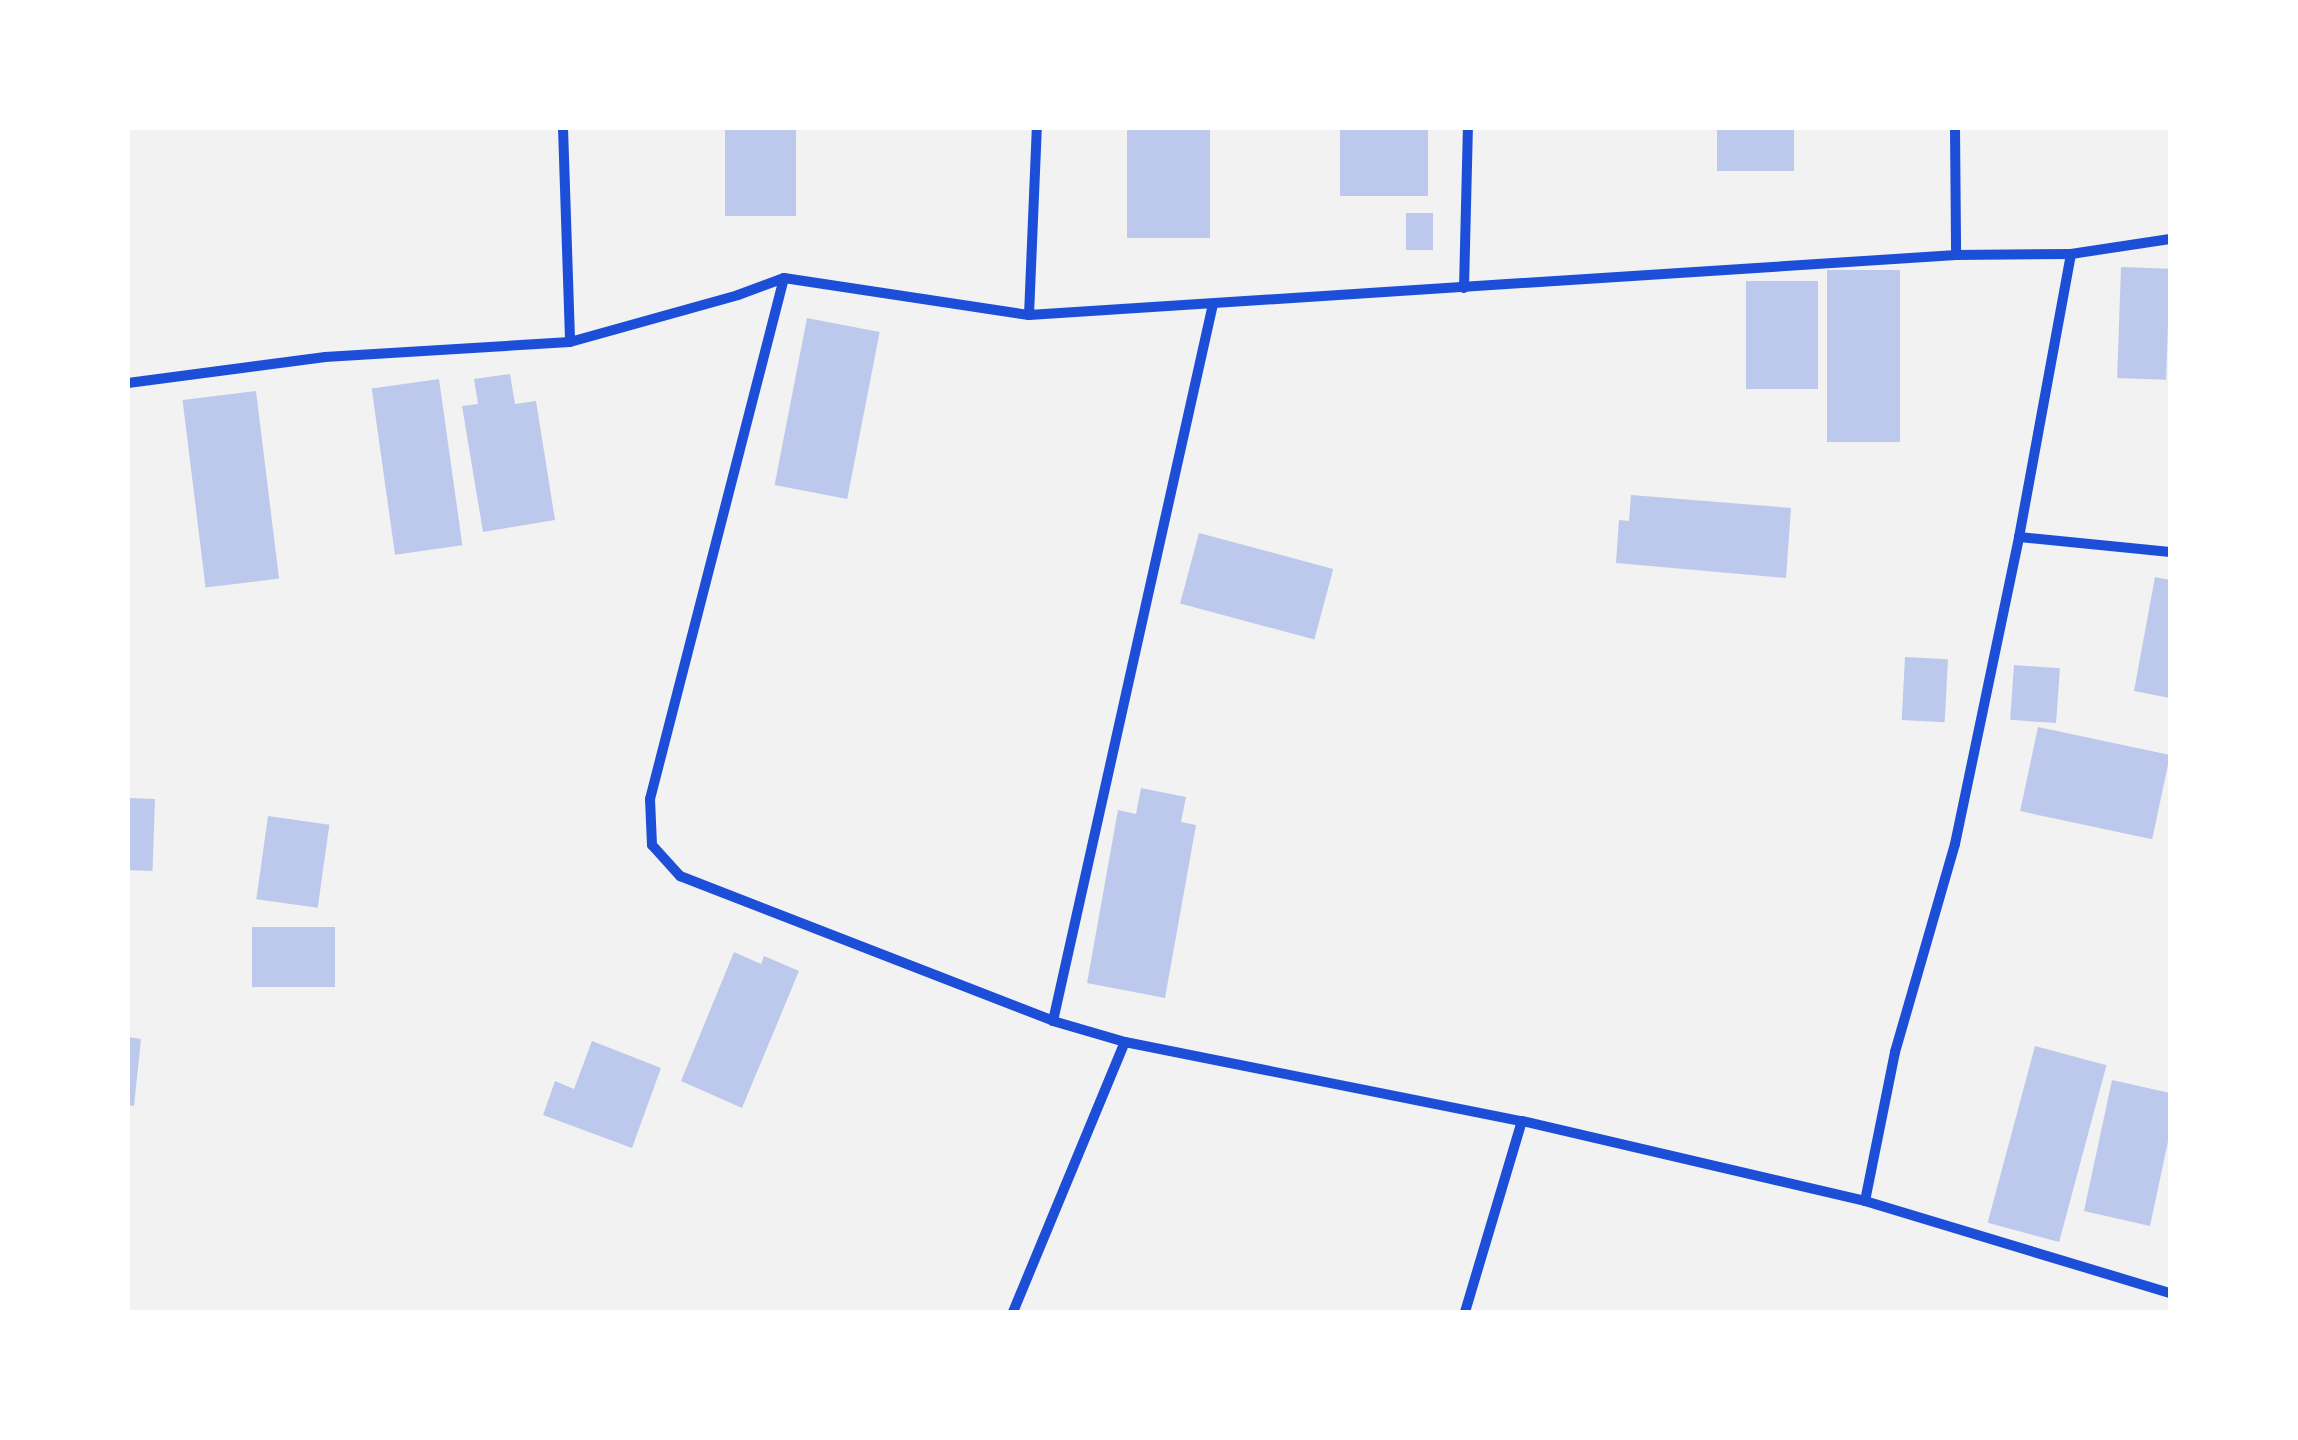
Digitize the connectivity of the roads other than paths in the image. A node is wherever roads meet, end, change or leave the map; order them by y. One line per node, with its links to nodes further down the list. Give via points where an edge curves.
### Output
1 (563, 128): 12 (street)
2 (1037, 128): 11 (street)
3 (1468, 128): 9 (street)
4 (1955, 128): 7 (street)
5 (2170, 240): 6 (street)
6 (2071, 254): 7 (street); 14 (street)
7 (1956, 255): 9 (street)
8 (784, 278): 11 (street); 12 (street); 16 (street, via 650,800 652,845 680,876)
9 (1464, 288): 10 (street)
10 (1213, 304): 11 (street); 16 (street)
11 (1029, 315)
12 (570, 342): 13 (street, via 325,357)
13 (128, 383)
14 (2019, 537): 15 (street); 19 (street, via 1954,844 1896,1052)
15 (2170, 552)
16 (1053, 1021): 17 (street)
17 (1125, 1042): 18 (street); 21 (street)
18 (1522, 1121): 19 (street); 22 (street)
19 (1866, 1201): 20 (street)
20 (2170, 1293)
21 (1013, 1312)
22 (1465, 1312)

